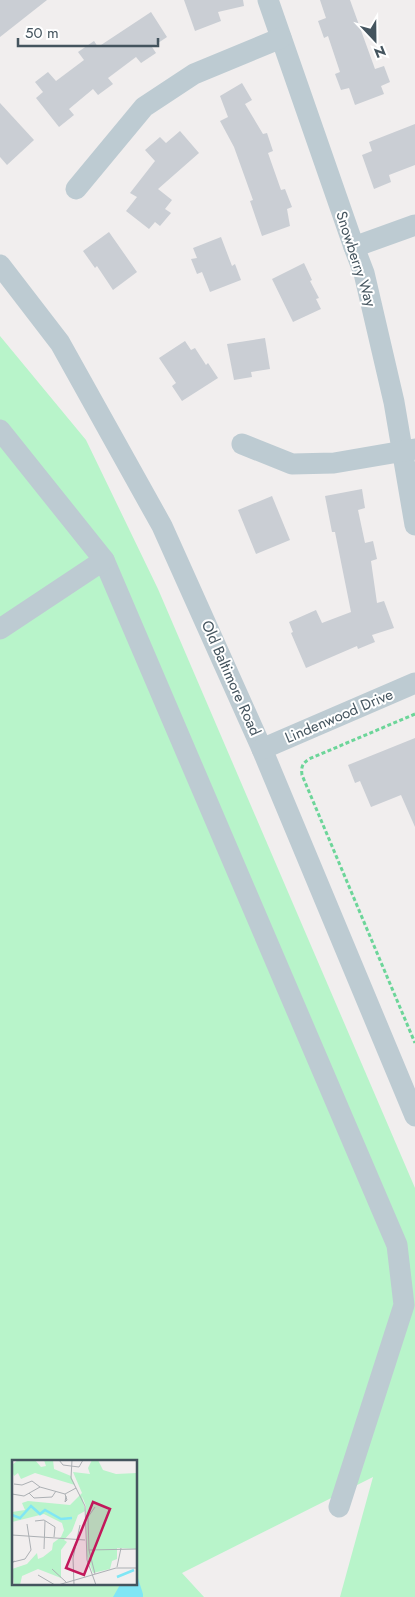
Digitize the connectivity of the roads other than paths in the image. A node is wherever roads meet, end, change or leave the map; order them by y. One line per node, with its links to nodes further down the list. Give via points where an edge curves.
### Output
1 (268, 0): 2 (street, Snowberry Way)
2 (281, 38): 3 (street, via 194,74 144,107); 5 (street, Snowberry Way)
3 (76, 189)
4 (415, 225): 5 (street)
5 (354, 247): 9 (street, Snowberry Way, via 364,274)
6 (0, 265): 14 (street, Old Baltimore Road, via 60,343 162,526)
7 (0, 430): 11 (street)
8 (242, 444): 9 (street, via 292,464 334,464)
9 (408, 450): 10 (street, Snowberry Way)
10 (415, 525)
11 (104, 560): 12 (street); 16 (street, via 397,1245 404,1305)
12 (0, 629)
13 (415, 683): 14 (street, Lindenwood Drive)
14 (262, 749): 15 (street, Old Baltimore Road)
15 (415, 1116)
16 (339, 1508)

